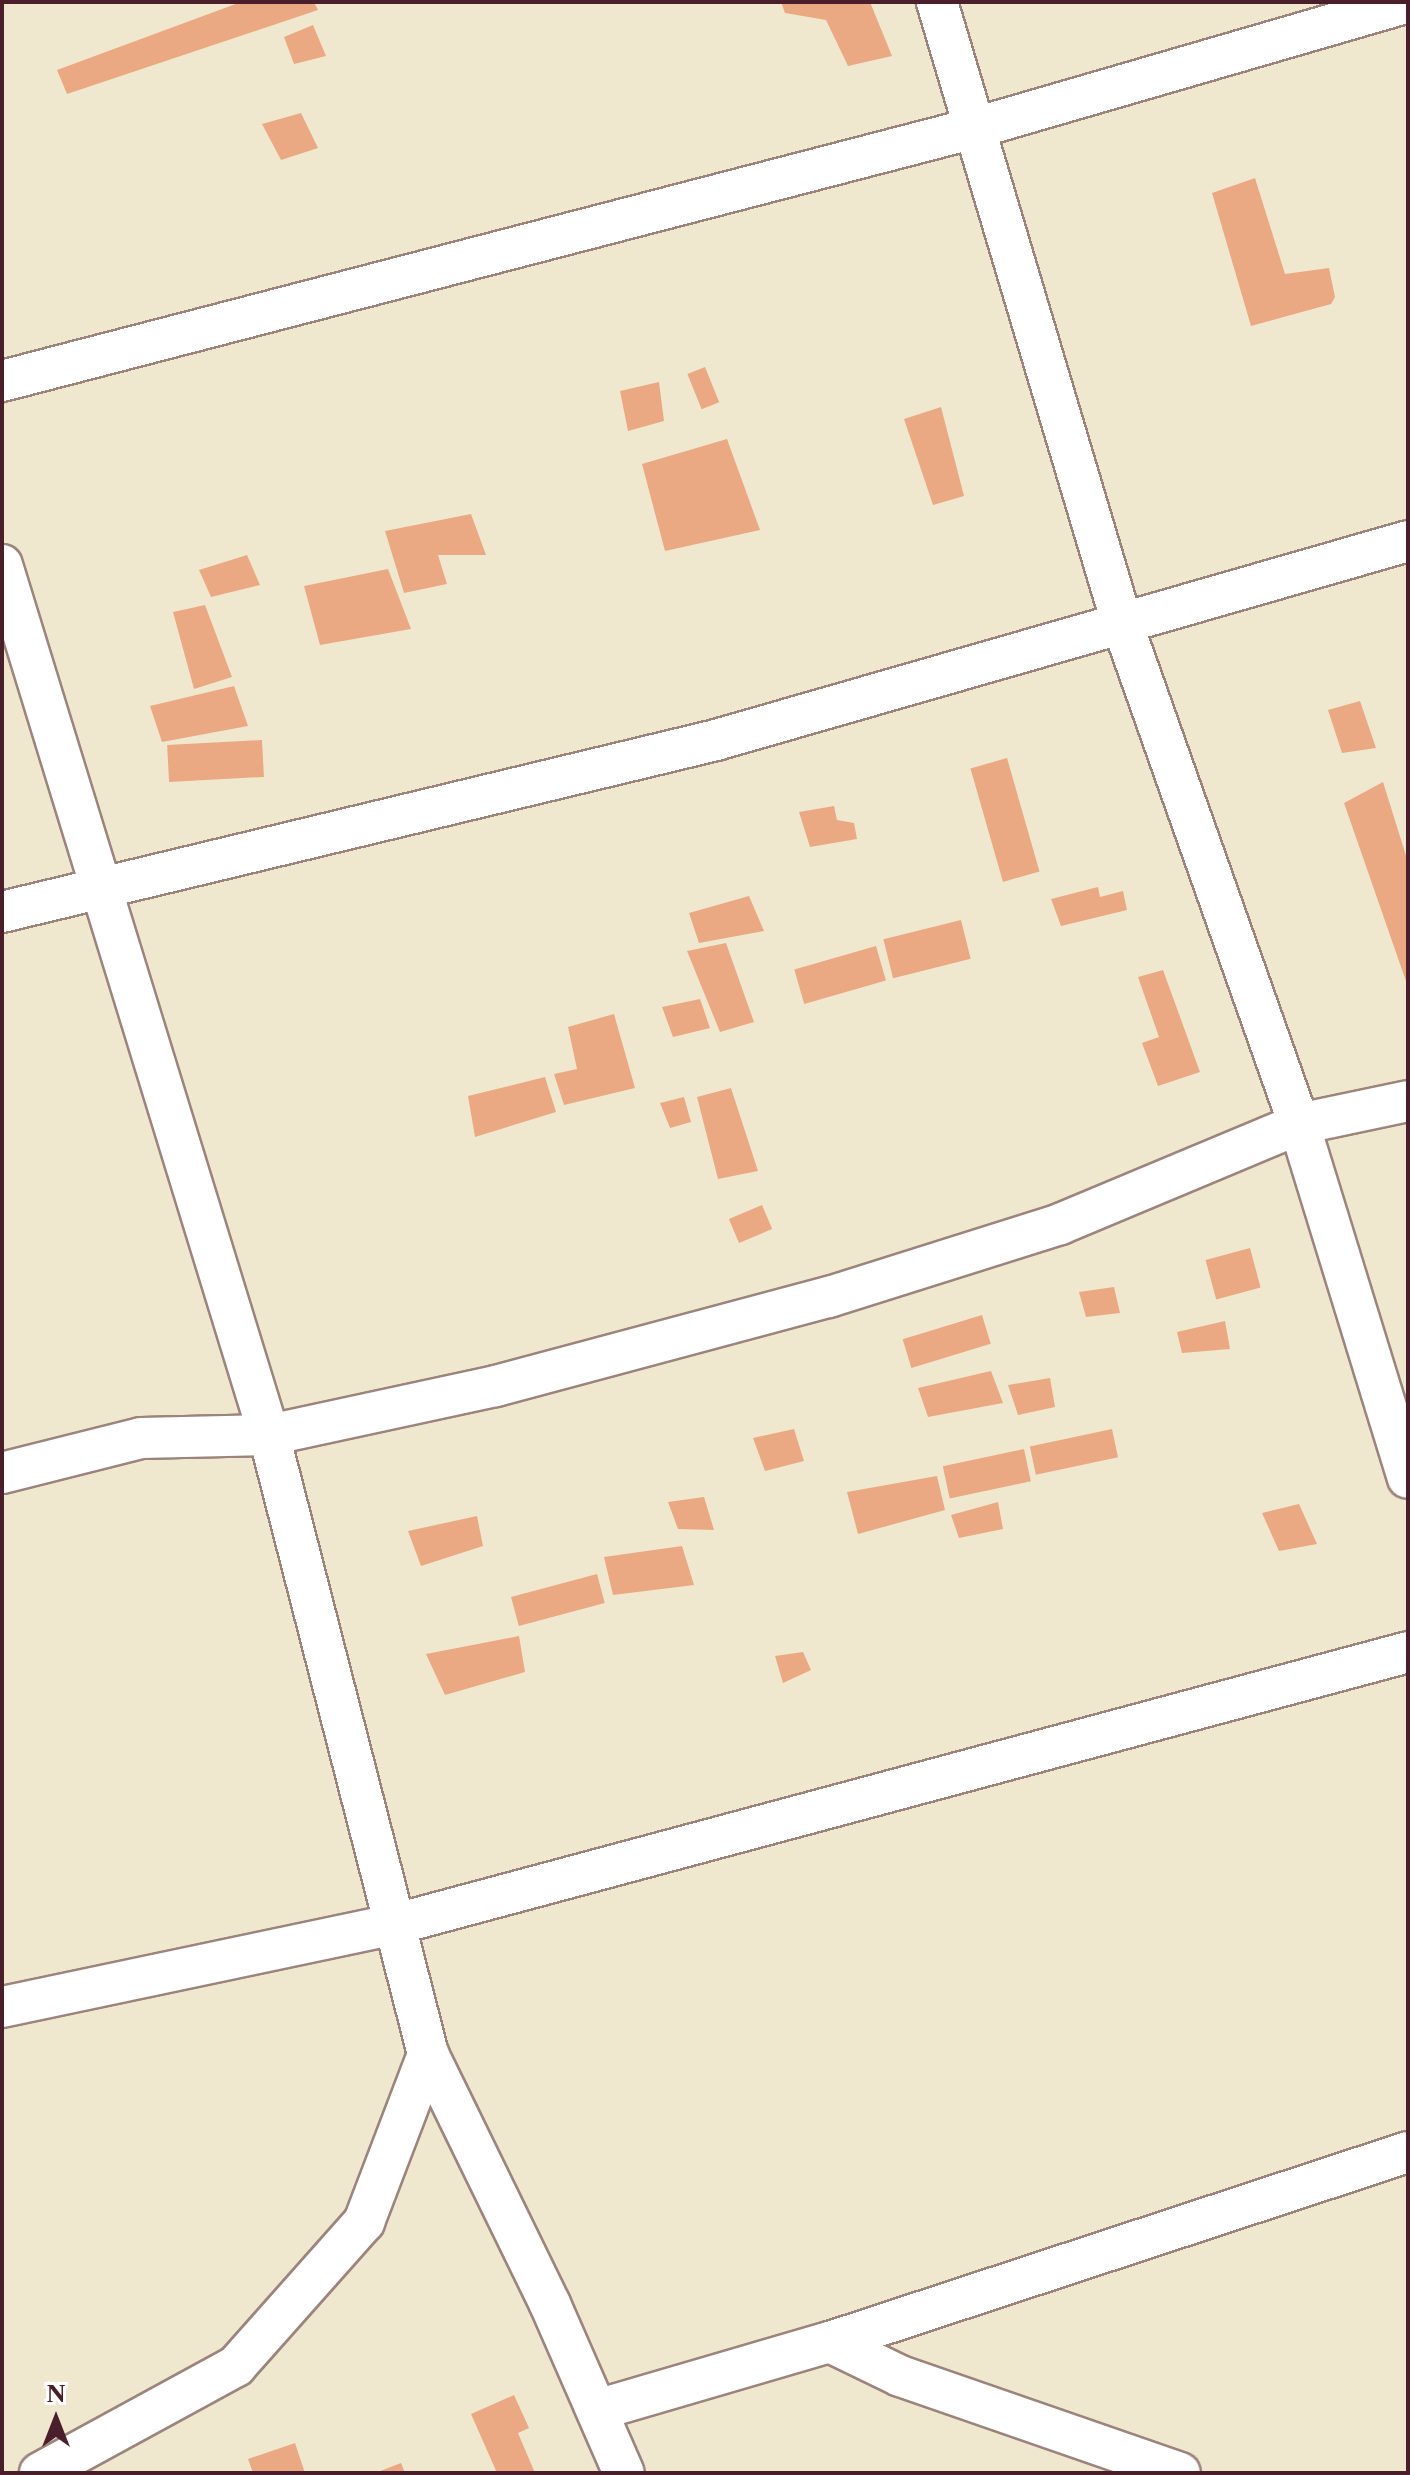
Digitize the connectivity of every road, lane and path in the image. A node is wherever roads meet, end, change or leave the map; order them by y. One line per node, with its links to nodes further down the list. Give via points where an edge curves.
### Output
1 (937, 2): 3 (street)
2 (1408, 2): 3 (street)
3 (975, 128): 4 (street); 7 (street)
4 (2, 381)
5 (1408, 541): 7 (street)
6 (2, 565): 8 (street)
7 (1122, 623): 8 (street, via 716,740); 11 (street)
8 (98, 886): 9 (street); 12 (street)
9 (2, 912)
10 (1408, 1101): 11 (street)
11 (1299, 1124): 12 (street, via 1060,1224 829,1297 496,1386); 14 (street)
12 (269, 1435): 13 (street, via 141,1438); 16 (street)
13 (2, 1473)
14 (1408, 1478)
15 (1408, 1652): 16 (street)
16 (396, 1924): 17 (street); 18 (street)
17 (2, 2007)
18 (428, 2054): 21 (street); 22 (street, via 364,2222 236,2366)
19 (1408, 2152): 20 (street)
20 (830, 2342): 21 (street); 24 (street, via 900,2376)
21 (597, 2410): 23 (street)
22 (40, 2473)
23 (624, 2473)
24 (1180, 2473)

